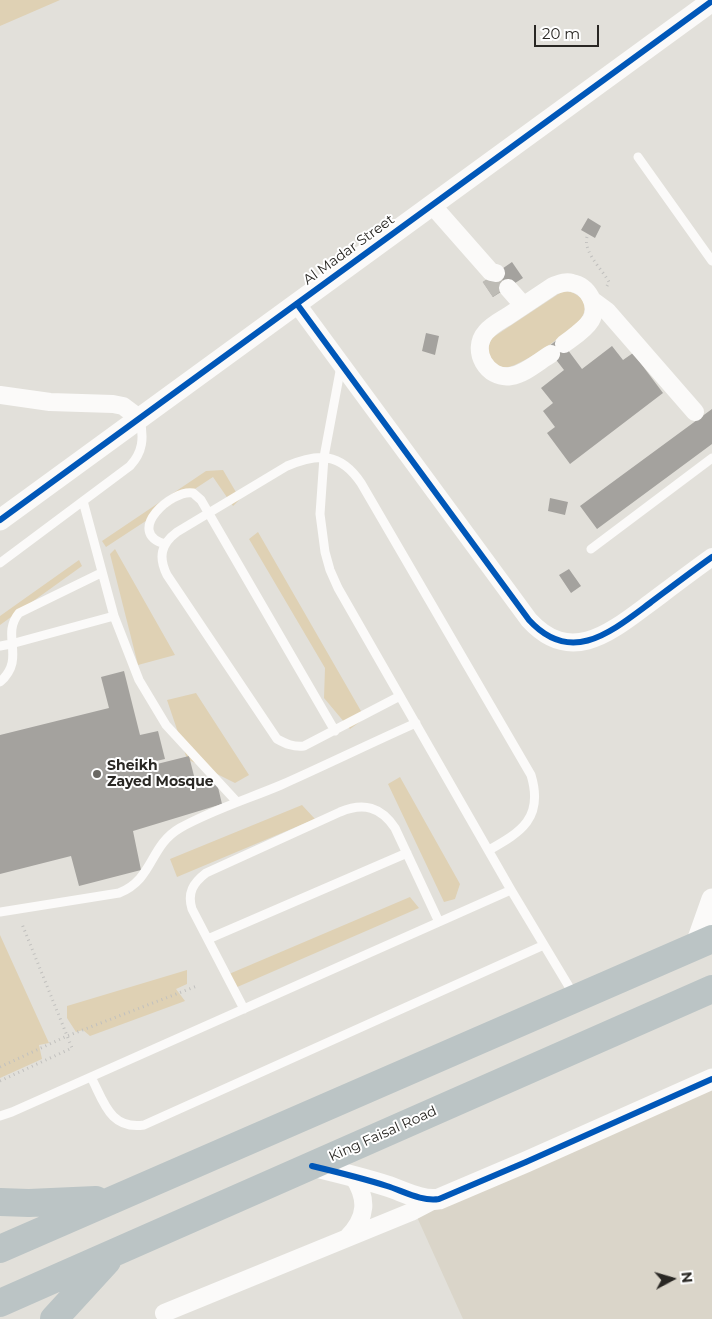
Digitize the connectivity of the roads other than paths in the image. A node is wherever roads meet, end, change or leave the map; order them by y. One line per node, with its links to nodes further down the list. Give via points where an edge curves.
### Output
1 (712, 1): 3 (street, Al Madar Street)
2 (638, 158): 4 (lane)
3 (432, 205): 5 (street); 8 (street, Al Madar Street)
4 (712, 261)
5 (492, 274)
6 (504, 290): 9 (street)
7 (592, 300): 9 (street, via 579,285 562,283); 9 (street, via 594,309 587,326 520,373 502,376 485,366 481,358 481,340 492,326); 12 (street, via 607,311)
8 (297, 304): 10 (street); 13 (street, Al Madar Street)
9 (518, 309)
10 (341, 363): 14 (lane); 21 (street, via 529,620 548,636 573,643 596,639)
11 (0, 395): 13 (street, via 50,402 113,404 123,406)
12 (695, 412)
13 (139, 418): 16 (lane, via 142,446 136,460); 18 (street, Al Madar Street)
14 (324, 457): 17 (lane, via 287,466); 28 (lane, via 320,514 330,570); 32 (lane, via 342,462 360,482 531,775 535,797 530,818 516,835)
15 (711, 461): 20 (lane)
16 (83, 502): 22 (lane); 23 (lane)
17 (208, 513): 19 (lane, via 177,532); 19 (lane, via 193,493 182,493 155,511 149,530 154,538); 30 (lane)
18 (0, 520)
19 (165, 544): 30 (lane, via 162,560 167,575 277,739 285,744 304,746)
20 (591, 549)
21 (712, 557)
22 (0, 563)
23 (101, 573): 24 (lane); 25 (lane, via 19,613 10,624 8,638)
24 (114, 616): 25 (lane); 31 (lane, via 140,680 166,725)
25 (11, 644): 26 (lane); 27 (lane, via 12,662)
26 (0, 646)
27 (0, 682)
28 (400, 696): 29 (lane); 30 (lane)
29 (416, 723): 31 (lane); 32 (lane)
30 (335, 731)
31 (237, 802): 36 (lane, via 179,828 160,846 142,878 119,893)
32 (489, 850): 34 (lane)
33 (407, 853): 37 (lane); 38 (lane); 38 (lane, via 395,828 381,812 361,806 340,812 200,876 191,889 190,903)
34 (511, 890): 37 (lane); 40 (lane)
35 (712, 899): 39 (street)
36 (0, 912)
37 (439, 922): 43 (lane)
38 (208, 939): 43 (lane)
39 (704, 943): 42 (main road)
40 (544, 945): 42 (lane); 44 (lane, via 144,1124 128,1125 113,1117)
41 (712, 989): 47 (main road, King Faisal Road)
42 (576, 999): 49 (main road)
43 (244, 1009): 44 (lane)
44 (91, 1077): 46 (lane)
45 (712, 1079): 50 (street)
46 (0, 1116)
47 (312, 1166): 48 (street); 54 (main road, King Faisal Road)
48 (353, 1176): 50 (street); 52 (street, via 363,1196 363,1208 361,1219)
49 (113, 1199): 51 (main road); 53 (main road)
50 (434, 1200): 52 (street)
51 (0, 1202)
52 (348, 1238): 56 (street)
53 (0, 1250)
54 (116, 1251): 55 (main road, King Faisal Road); 57 (main road)
55 (0, 1303)
56 (164, 1313)
57 (54, 1319)

